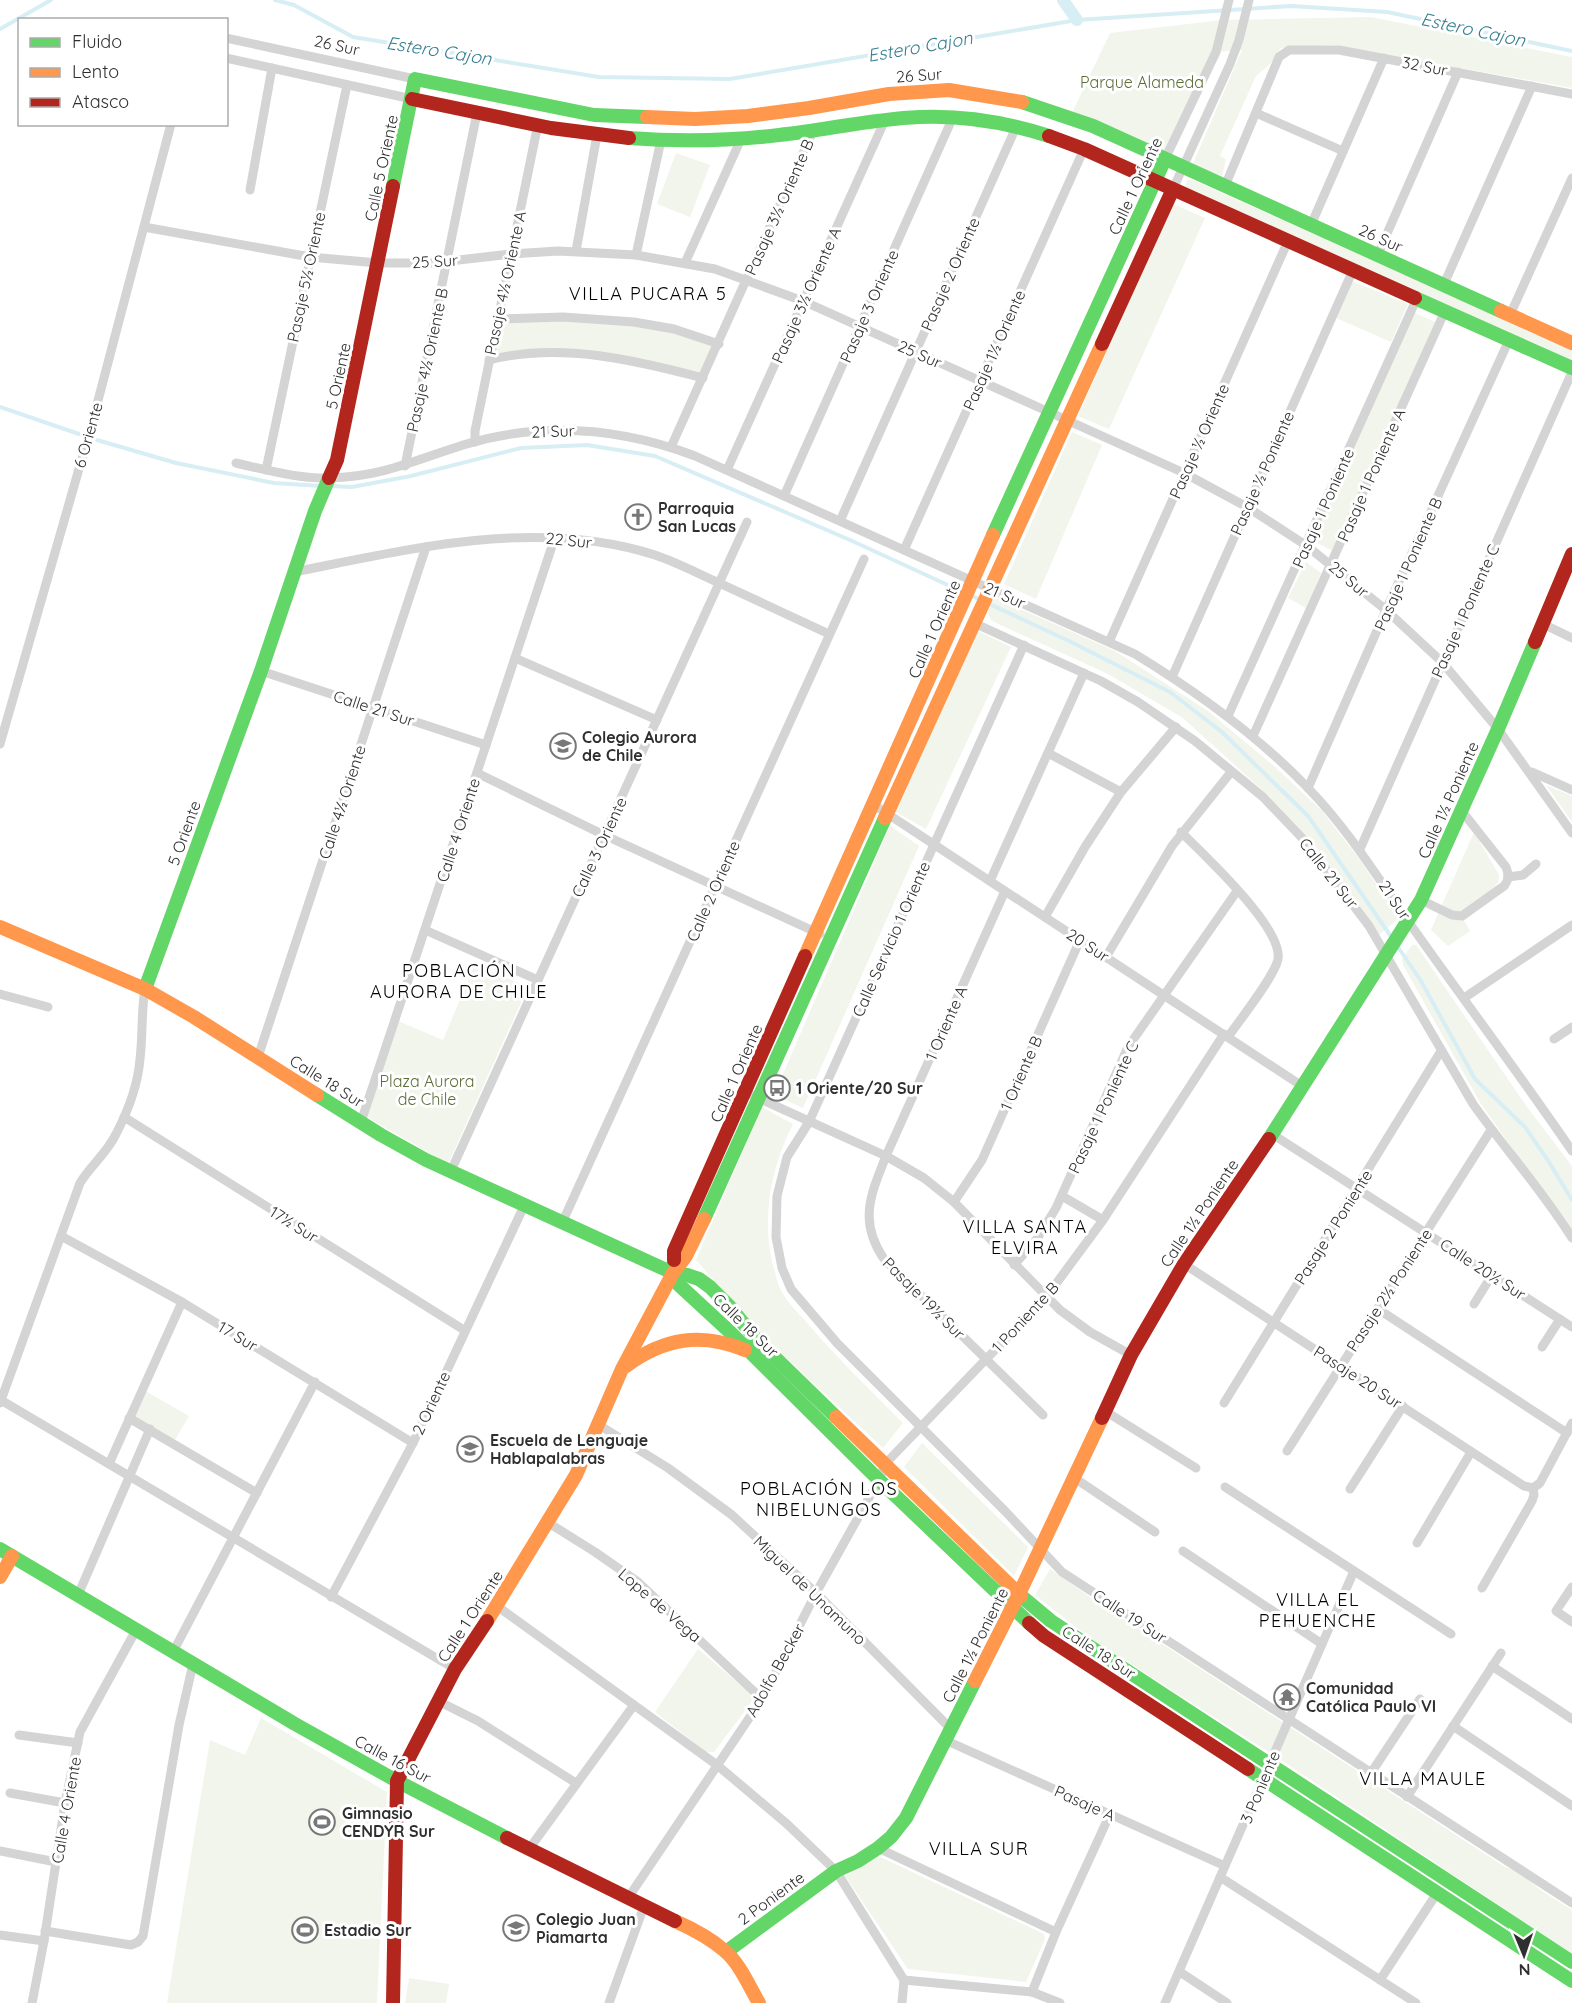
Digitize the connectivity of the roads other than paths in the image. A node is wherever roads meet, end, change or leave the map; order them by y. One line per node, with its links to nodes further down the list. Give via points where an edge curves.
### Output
1 (1229, 0): 26 (street, Calle 1 Oriente, via 1216,52)
2 (1249, 0): 27 (street, via 1230,64)
3 (228, 38): 8 (street, 26 Sur)
4 (228, 58): 6 (street)
5 (1383, 58): 7 (street, 32 Sur); 14 (street, 32 Sur, via 1326,49 1289,50 1279,57); 25 (street)
6 (272, 68): 9 (street); 32 (street)
7 (1458, 72): 10 (street, 32 Sur); 38 (street)
8 (415, 79): 12 (street, Calle 5 Oriente); 26 (street, 26 Sur, via 594,115 695,119 748,116 889,94 965,91 1020,101 1093,126)
9 (347, 85): 12 (street); 40 (street, Pasaje 5½ Oriente)
10 (1532, 86): 11 (street, 32 Sur); 46 (street)
11 (1572, 94)
12 (412, 99): 13 (street); 42 (street, Calle 5 Oriente)
13 (477, 113): 17 (street); 41 (street, Pasaje 4½ Oriente B)
14 (1256, 113): 25 (street); 30 (street)
15 (953, 117): 16 (street); 18 (street); 52 (street, Pasaje 3 Oriente)
16 (885, 120): 20 (street); 48 (street, Pasaje 3½ Oriente A)
17 (538, 124): 21 (street); 37 (street, Pasaje 4½ Oriente A)
18 (1017, 125): 24 (street); 56 (street, Pasaje 2 Oriente)
19 (170, 126): 34 (street, 6 Oriente)
20 (813, 131): 23 (street); 45 (street, Pasaje 3½ Oriente B)
21 (597, 135): 22 (street); 36 (street)
22 (660, 140): 23 (street); 39 (street)
23 (741, 140): 43 (street)
24 (1084, 149): 29 (street); 60 (street, Pasaje 1½ Oriente)
25 (1343, 151): 33 (street)
26 (1165, 159): 27 (street, 26 Sur); 29 (street, Calle 1 Oriente)
27 (1183, 168): 30 (street, 26 Sur); 31 (street)
28 (1572, 178): 50 (street)
29 (1155, 181): 31 (street); 61 (street, Calle 1 Oriente)
30 (1225, 186): 33 (street, 26 Sur)
31 (1173, 189): 35 (street); 62 (street, Calle 1 Oriente)
32 (250, 190)
33 (1311, 225): 38 (street, 26 Sur)
34 (144, 227): 40 (street, 25 Sur); 104 (street, 6 Oriente)
35 (1288, 241): 44 (street); 69 (street, Pasaje ½ Oriente)
36 (576, 251): 37 (street, 25 Sur); 39 (street, 25 Sur)
37 (511, 254): 41 (street, 25 Sur); 51 (street, Pasaje 4½ Oriente A)
38 (1378, 254): 46 (street, 26 Sur)
39 (636, 255): 43 (street, 25 Sur)
40 (310, 257): 42 (street, 25 Sur); 67 (street, Pasaje 5½ Oriente)
41 (447, 262): 42 (street, 25 Sur); 66 (street, Pasaje 4½ Oriente B)
42 (378, 263): 70 (street, 5 Oriente, via 339,452)
43 (685, 263): 45 (street, 25 Sur)
44 (1353, 270): 47 (street); 72 (street, Pasaje ½ Poniente)
45 (747, 280): 48 (street, 25 Sur); 55 (street, Pasaje 3½ Oriente B)
46 (1444, 284): 50 (street, 26 Sur)
47 (1417, 298): 49 (street); 76 (street, Pasaje 1 Poniente)
48 (803, 301): 52 (street, 25 Sur); 68 (street, Pasaje 3½ Oriente A)
49 (1445, 311): 53 (street); 81 (street, Pasaje 1 Poniente A)
50 (1510, 315): 54 (street, 26 Sur)
51 (498, 319): 55 (street, via 563,317 634,322 674,329); 57 (street, Pasaje 4½ Oriente A)
52 (860, 327): 56 (street, 25 Sur); 71 (street, Pasaje 3 Oriente)
53 (1509, 340): 58 (street); 86 (street, Pasaje 1 Poniente B)
54 (1572, 343)
55 (719, 344): 59 (street, Pasaje 3½ Oriente B)
56 (915, 352): 60 (street, 25 Sur); 73 (street, Pasaje 2 Oriente)
57 (489, 360): 59 (street, via 545,354 610,357); 63 (street, Pasaje 4½ Oriente A)
58 (1572, 370): 94 (street, Pasaje 1 Poniente C)
59 (703, 378): 64 (street, Pasaje 3½ Oriente B)
60 (980, 381): 61 (street, 25 Sur); 78 (street, Pasaje 1½ Oriente)
61 (1048, 412): 62 (street, 25 Sur); 84 (street, Calle 1 Oriente)
62 (1067, 421): 69 (street, 25 Sur); 85 (street, Calle 1 Oriente)
63 (475, 442): 64 (street, 21 Sur, via 526,432 570,430 627,435); 66 (street, 21 Sur)
64 (671, 447): 68 (street, 21 Sur)
65 (236, 463): 67 (street, 21 Sur)
66 (405, 466): 70 (street, 21 Sur)
67 (266, 470): 70 (street, 21 Sur)
68 (727, 470): 71 (street, 21 Sur)
69 (1184, 473): 72 (street, 25 Sur); 91 (street, Pasaje ½ Oriente)
70 (327, 484): 82 (street, 5 Oriente)
71 (784, 496): 73 (street, 21 Sur)
72 (1247, 507): 76 (street, 25 Sur); 97 (street, Pasaje ½ Poniente)
73 (840, 521): 78 (street, 21 Sur)
74 (747, 522): 83 (street, Calle 3 Oriente)
75 (555, 537): 77 (street, 22 Sur); 83 (street, 22 Sur, via 644,551); 93 (street, Calle 4 Oriente)
76 (1307, 546): 81 (street, 25 Sur); 99 (street, Pasaje 1 Poniente)
77 (426, 547): 82 (street, 22 Sur); 98 (street, Calle 4½ Oriente)
78 (904, 550): 84 (street, 21 Sur)
79 (1572, 554): 88 (street, Calle 1½ Poniente)
80 (864, 559): 89 (street, Calle 2 Oriente)
81 (1331, 564): 86 (street, 25 Sur); 103 (street, Pasaje 1 Poniente A)
82 (294, 572): 95 (street, 5 Oriente)
83 (719, 583): 89 (street, 22 Sur); 100 (street, Calle 3 Oriente)
84 (970, 590): 85 (street, 21 Sur); 113 (street, Calle 1 Oriente)
85 (986, 597): 87 (street, Calle 1 Oriente); 91 (street, 21 Sur)
86 (1386, 610): 94 (street, 25 Sur); 110 (street, Pasaje 1 Poniente B)
87 (974, 623): 92 (street, Calle 21 Sur); 115 (street, Calle 1 Oriente)
88 (1543, 624): 90 (street); 102 (street, Calle 1½ Poniente)
89 (829, 634): 124 (street, Calle 2 Oriente)
90 (1572, 638)
91 (1109, 642): 97 (street, 21 Sur)
92 (1024, 645): 96 (street, Calle 21 Sur); 119 (street, Calle Servicio 1 Oriente)
93 (515, 658): 100 (street); 105 (street, Calle 4 Oriente)
94 (1442, 662): 102 (street, 25 Sur); 120 (street, Pasaje 1 Poniente C)
95 (261, 671): 98 (street, Calle 21 Sur); 139 (street, 5 Oriente)
96 (1084, 673): 101 (street, Calle 21 Sur); 106 (street)
97 (1172, 677): 99 (street, 21 Sur)
98 (373, 708): 105 (street, Calle 21 Sur); 148 (street, Calle 4½ Oriente)
99 (1228, 717): 103 (street, 21 Sur)
100 (657, 720): 118 (street, Calle 3 Oriente)
101 (1176, 727): 108 (street, Calle 21 Sur); 112 (street)
102 (1498, 729): 107 (street, 25 Sur); 114 (street, Calle 1½ Poniente)
103 (1253, 736): 110 (street, 21 Sur)
104 (0, 744)
105 (486, 745): 109 (street, Calle 4 Oriente)
106 (1048, 753): 112 (street); 123 (street)
107 (1529, 771): 111 (street, 25 Sur); 117 (street)
108 (1231, 772): 116 (street); 136 (street, Calle 21 Sur, via 1263,797 1304,840)
109 (477, 773): 118 (street); 132 (street, Calle 4 Oriente)
110 (1308, 788): 120 (street, 21 Sur)
111 (1572, 790)
112 (1121, 792): 128 (street)
113 (874, 805): 115 (street, 20 Sur); 133 (street, Calle 1 Oriente)
114 (1461, 810): 122 (street, via 1506,867); 127 (street, Calle 1½ Poniente)
115 (887, 814): 119 (street, 20 Sur); 134 (street, Calle 1 Oriente)
116 (1181, 832): 126 (street); 137 (street)
117 (1572, 833)
118 (604, 835): 124 (street); 138 (street, Calle 3 Oriente)
119 (933, 844): 123 (street, 20 Sur); 154 (street, Calle Servicio 1 Oriente)
120 (1360, 849): 129 (street, 21 Sur)
121 (1536, 864): 122 (street, via 1523,875)
122 (1508, 877): 127 (street, via 1504,886 1462,916)
123 (990, 881): 125 (street, 20 Sur)
124 (715, 886): 133 (street); 165 (street, Calle 2 Oriente)
125 (1005, 891): 128 (street, 20 Sur); 158 (street, 1 Oriente A)
126 (1237, 891): 141 (street, Pasaje 1 Poniente C); 145 (street, 1 Poniente B, via 1271,933 1278,952 1275,966)
127 (1421, 900): 129 (street, Calle 1½ Poniente)
128 (1046, 917): 135 (street, 20 Sur)
129 (1406, 924): 136 (street, Calle 1½ Poniente); 142 (street, 21 Sur)
130 (1572, 925): 142 (street)
131 (0, 927): 139 (street, Calle 18 Sur)
132 (425, 930): 138 (street); 153 (street, Calle 4 Oriente)
133 (817, 932): 134 (street); 150 (street, Calle 1 Oriente)
134 (831, 939): 151 (street, Calle 1 Oriente)
135 (1080, 940): 137 (street, 20 Sur); 162 (street, 1 Oriente B, via 982,1160)
136 (1388, 950): 147 (street, Calle 21 Sur); 149 (street, Calle 1½ Poniente)
137 (1106, 957): 141 (street, 20 Sur)
138 (538, 980): 159 (street, Calle 3 Oriente)
139 (145, 989): 148 (street, Calle 18 Sur); 152 (street, 5 Oriente, via 140,1062)
140 (0, 994): 143 (street)
141 (1163, 995): 145 (street, 20 Sur); 161 (street, Pasaje 1 Poniente C, via 1128,1047)
142 (1464, 998): 157 (street, 21 Sur)
143 (48, 1007)
144 (1572, 1027): 146 (street)
145 (1226, 1036): 149 (street, 20 Sur); 164 (street, 1 Poniente B)
146 (1554, 1040)
147 (1441, 1051): 155 (street, Calle 21 Sur); 160 (street, Pasaje 2 Poniente)
148 (258, 1057): 153 (street, Calle 18 Sur)
149 (1302, 1086): 156 (street, Calle 1½ Poniente)
150 (746, 1092): 151 (street); 172 (street, Calle 1 Oriente, via 674,1251)
151 (759, 1098): 154 (street); 172 (street, Calle 1 Oriente, via 704,1221)
152 (124, 1117): 167 (street, 5 Oriente, via 112,1143 80,1183); 181 (street, 17½ Sur)
153 (361, 1122): 159 (street, Calle 18 Sur)
154 (809, 1122): 158 (street); 168 (street, Calle Servicio 1 Oriente, via 787,1158 780,1179)
155 (1491, 1130): 166 (street, Pasaje 2½ Poniente); 169 (street, Calle 21 Sur)
156 (1272, 1134): 160 (street, Calle 20½ Sur); 170 (street, Calle 1½ Poniente)
157 (1571, 1148)
158 (886, 1156): 162 (street, via 924,1178); 185 (street, Pasaje 19½ Sur, via 869,1204 874,1243 890,1265)
159 (450, 1173): 163 (street, Calle 18 Sur)
160 (1357, 1188): 166 (street, Calle 20½ Sur); 179 (street, Pasaje 2 Poniente)
161 (1062, 1196): 164 (street); 171 (street, Pasaje 1 Poniente C, via 1043,1231)
162 (954, 1202): 171 (street)
163 (524, 1206): 165 (street, Calle 18 Sur); 181 (street, 2 Oriente)
164 (1103, 1220): 174 (street, 1 Poniente B)
165 (562, 1223): 172 (street, Calle 18 Sur)
166 (1426, 1233): 173 (street, Calle 20½ Sur); 177 (street, Pasaje 2½ Poniente)
167 (61, 1236): 175 (street, 17 Sur); 189 (street, 5 Oriente)
168 (777, 1237): 197 (street, Calle 19 Sur, via 782,1268 791,1289 837,1343)
169 (1572, 1238)
170 (1184, 1264): 179 (street, Pasaje 20 Sur); 184 (street, Calle 1½ Poniente)
171 (1014, 1265): 174 (street)
172 (673, 1273): 183 (street, Calle 18 Sur, via 678,1284); 187 (street, Calle 1 Oriente); 203 (street, Calle 18 Sur, via 699,1279 715,1291 756,1339)
173 (1492, 1275): 176 (street); 178 (street, Calle 20½ Sur)
174 (1047, 1296): 184 (street, via 1076,1324); 185 (street, 1 Poniente B)
175 (182, 1302): 188 (street, 17 Sur); 194 (street)
176 (1474, 1304)
177 (1378, 1309): 186 (street, Pasaje 2½ Poniente); 199 (street)
178 (1560, 1319): 180 (street, Calle 20½ Sur); 182 (street)
179 (1273, 1323): 186 (street, Pasaje 20 Sur); 190 (street, Pasaje 2 Poniente)
180 (1572, 1327)
181 (464, 1330): 200 (street, 2 Oriente)
182 (1542, 1347)
183 (751, 1352): 187 (street, via 712,1340 684,1340 645,1352); 208 (street, Calle 18 Sur)
184 (1131, 1355): 192 (street, Calle 1½ Poniente)
185 (986, 1359): 193 (street, Pasaje 19½ Sur); 197 (street, 1 Poniente B)
186 (1340, 1366): 191 (street, Pasaje 20 Sur); 201 (street, Pasaje 2½ Poniente)
187 (622, 1369): 196 (street, Calle 1 Oriente)
188 (315, 1382): 200 (street, 17 Sur); 212 (street)
189 (0, 1402): 204 (street)
190 (1224, 1403)
191 (1402, 1406): 202 (street, Pasaje 20 Sur); 211 (street)
192 (1105, 1411): 205 (street); 207 (street, Calle 1½ Poniente)
193 (1043, 1415)
194 (129, 1418): 198 (street); 204 (street)
195 (1572, 1423): 199 (street)
196 (599, 1425): 213 (street, Calle 1 Oriente); 225 (street, Miguel de Unamuno, via 668,1468 732,1515)
197 (921, 1427): 203 (street, 1 Poniente B); 218 (street, Calle 19 Sur)
198 (150, 1429): 206 (street); 212 (street)
199 (1567, 1433): 210 (street, via 1540,1483)
200 (412, 1443): 228 (street, 2 Oriente)
201 (1287, 1450)
202 (1471, 1452): 210 (street, Pasaje 20 Sur); 216 (street)
203 (886, 1463): 208 (street, Adolfo Becker); 226 (street, Calle 18 Sur)
204 (109, 1464): 206 (street)
205 (1196, 1468)
206 (129, 1476): 215 (street); 227 (street)
207 (1073, 1477): 214 (street); 218 (street, Calle 1½ Poniente)
208 (879, 1479): 225 (street, Adolfo Becker); 230 (street, Calle 18 Sur)
209 (1225, 1487): 221 (street)
210 (1533, 1488): 224 (street, via 1532,1501)
211 (1350, 1489)
212 (257, 1492): 215 (street)
213 (548, 1522): 229 (street, Calle 1 Oriente); 240 (street, Lope de Vega, via 638,1582)
214 (1155, 1532)
215 (233, 1538): 228 (street); 235 (street)
216 (1417, 1544)
217 (0, 1549): 220 (street, Calle 16 Sur)
218 (1040, 1549): 226 (street, Calle 1½ Poniente); 244 (street, Calle 19 Sur, via 1062,1572)
219 (1183, 1551): 234 (street)
220 (12, 1556): 222 (street); 227 (street, Calle 16 Sur)
221 (1354, 1571): 233 (street); 234 (street, 3 Poniente)
222 (0, 1577)
223 (1572, 1587): 231 (street, via 1556,1611)
224 (1482, 1588)
225 (816, 1593): 240 (street, Adolfo Becker); 248 (street, Miguel de Unamuno)
226 (1019, 1594): 230 (street, Calle 1½ Poniente); 251 (street, Calle 18 Sur, via 1065,1631)
227 (78, 1595): 232 (street, Calle 16 Sur)
228 (331, 1597): 239 (street)
229 (497, 1606): 239 (street, Calle 1 Oriente); 243 (street)
230 (1012, 1608): 248 (street, Calle 1½ Poniente); 253 (street, Calle 18 Sur, via 1044,1636)
231 (1572, 1622)
232 (136, 1629): 235 (street, Calle 16 Sur); 249 (street, Calle 4 Oriente, via 80,1732)
233 (1451, 1634)
234 (1322, 1644): 244 (street, 3 Poniente)
235 (173, 1652): 237 (street, Calle 16 Sur)
236 (1501, 1653): 238 (street)
237 (193, 1664): 254 (street, Calle 16 Sur); 272 (street, via 178,1725 143,1936 135,1944 127,1944)
238 (1492, 1666): 245 (street); 246 (street)
239 (455, 1669): 242 (street, Calle 1 Oriente)
240 (762, 1699): 250 (street, Adolfo Becker)
241 (1420, 1699): 252 (street)
242 (438, 1701): 254 (street, Calle 1 Oriente); 255 (street, via 478,1721)
243 (634, 1705): 250 (street); 255 (street)
244 (1289, 1719): 251 (street, 3 Poniente); 252 (street, Calle 19 Sur)
245 (1572, 1719)
246 (1453, 1726): 257 (street); 259 (street)
247 (19, 1735): 249 (street)
248 (948, 1735): 260 (street, Pasaje A); 261 (street, Calle 1½ Poniente, via 906,1818)
249 (78, 1743): 258 (street, Calle 4 Oriente)
250 (717, 1765): 266 (street); 269 (street, Adolfo Becker)
251 (1270, 1765): 253 (street, 3 Poniente); 277 (street, Calle 18 Sur)
252 (1371, 1773): 257 (street, Calle 19 Sur)
253 (1264, 1780): 265 (street, 3 Poniente); 268 (street, Calle 18 Sur)
254 (398, 1781): 262 (street, Calle 16 Sur); 284 (street, Calle 1 Oriente)
255 (576, 1783): 262 (street)
256 (10, 1793): 258 (street)
257 (1407, 1797): 270 (street, Calle 19 Sur)
258 (65, 1803): 264 (street, Calle 4 Oriente)
259 (1572, 1806)
260 (1110, 1814): 265 (street, Pasaje A); 273 (street)
261 (878, 1848): 266 (street, Calle 1½ Poniente); 273 (street)
262 (529, 1849): 269 (street, Calle 16 Sur)
263 (0, 1851): 264 (street)
264 (56, 1862): 272 (street, Calle 4 Oriente)
265 (1225, 1866): 267 (street, 3 Poniente)
266 (836, 1871): 276 (street, 2 Poniente); 279 (street)
267 (1220, 1877): 278 (street, 3 Poniente); 280 (street)
268 (1437, 1893): 280 (street); 281 (street, Calle 18 Sur)
269 (627, 1898): 271 (street, Calle 16 Sur)
270 (1571, 1901)
271 (644, 1906): 276 (street, Calle 16 Sur, via 700,1933); 285 (street)
272 (45, 1931): 275 (street, Calle 4 Oriente)
273 (1056, 1932): 282 (street)
274 (0, 1935): 275 (street)
275 (44, 1941): 283 (street, Calle 4 Oriente)
276 (726, 1952): 286 (street, Calle 16 Sur)
277 (1572, 1962)
278 (1180, 1972): 289 (street, 3 Poniente); 290 (street)
279 (904, 1980): 282 (street); 287 (street)
280 (1380, 1980): 291 (street)
281 (1572, 1981)
282 (1032, 1992): 288 (street)
283 (32, 2003)
284 (393, 2003)
285 (609, 2003)
286 (759, 2003)
287 (902, 2003)
288 (1060, 2003)
289 (1165, 2003)
290 (1227, 2003)
291 (1416, 2003)

